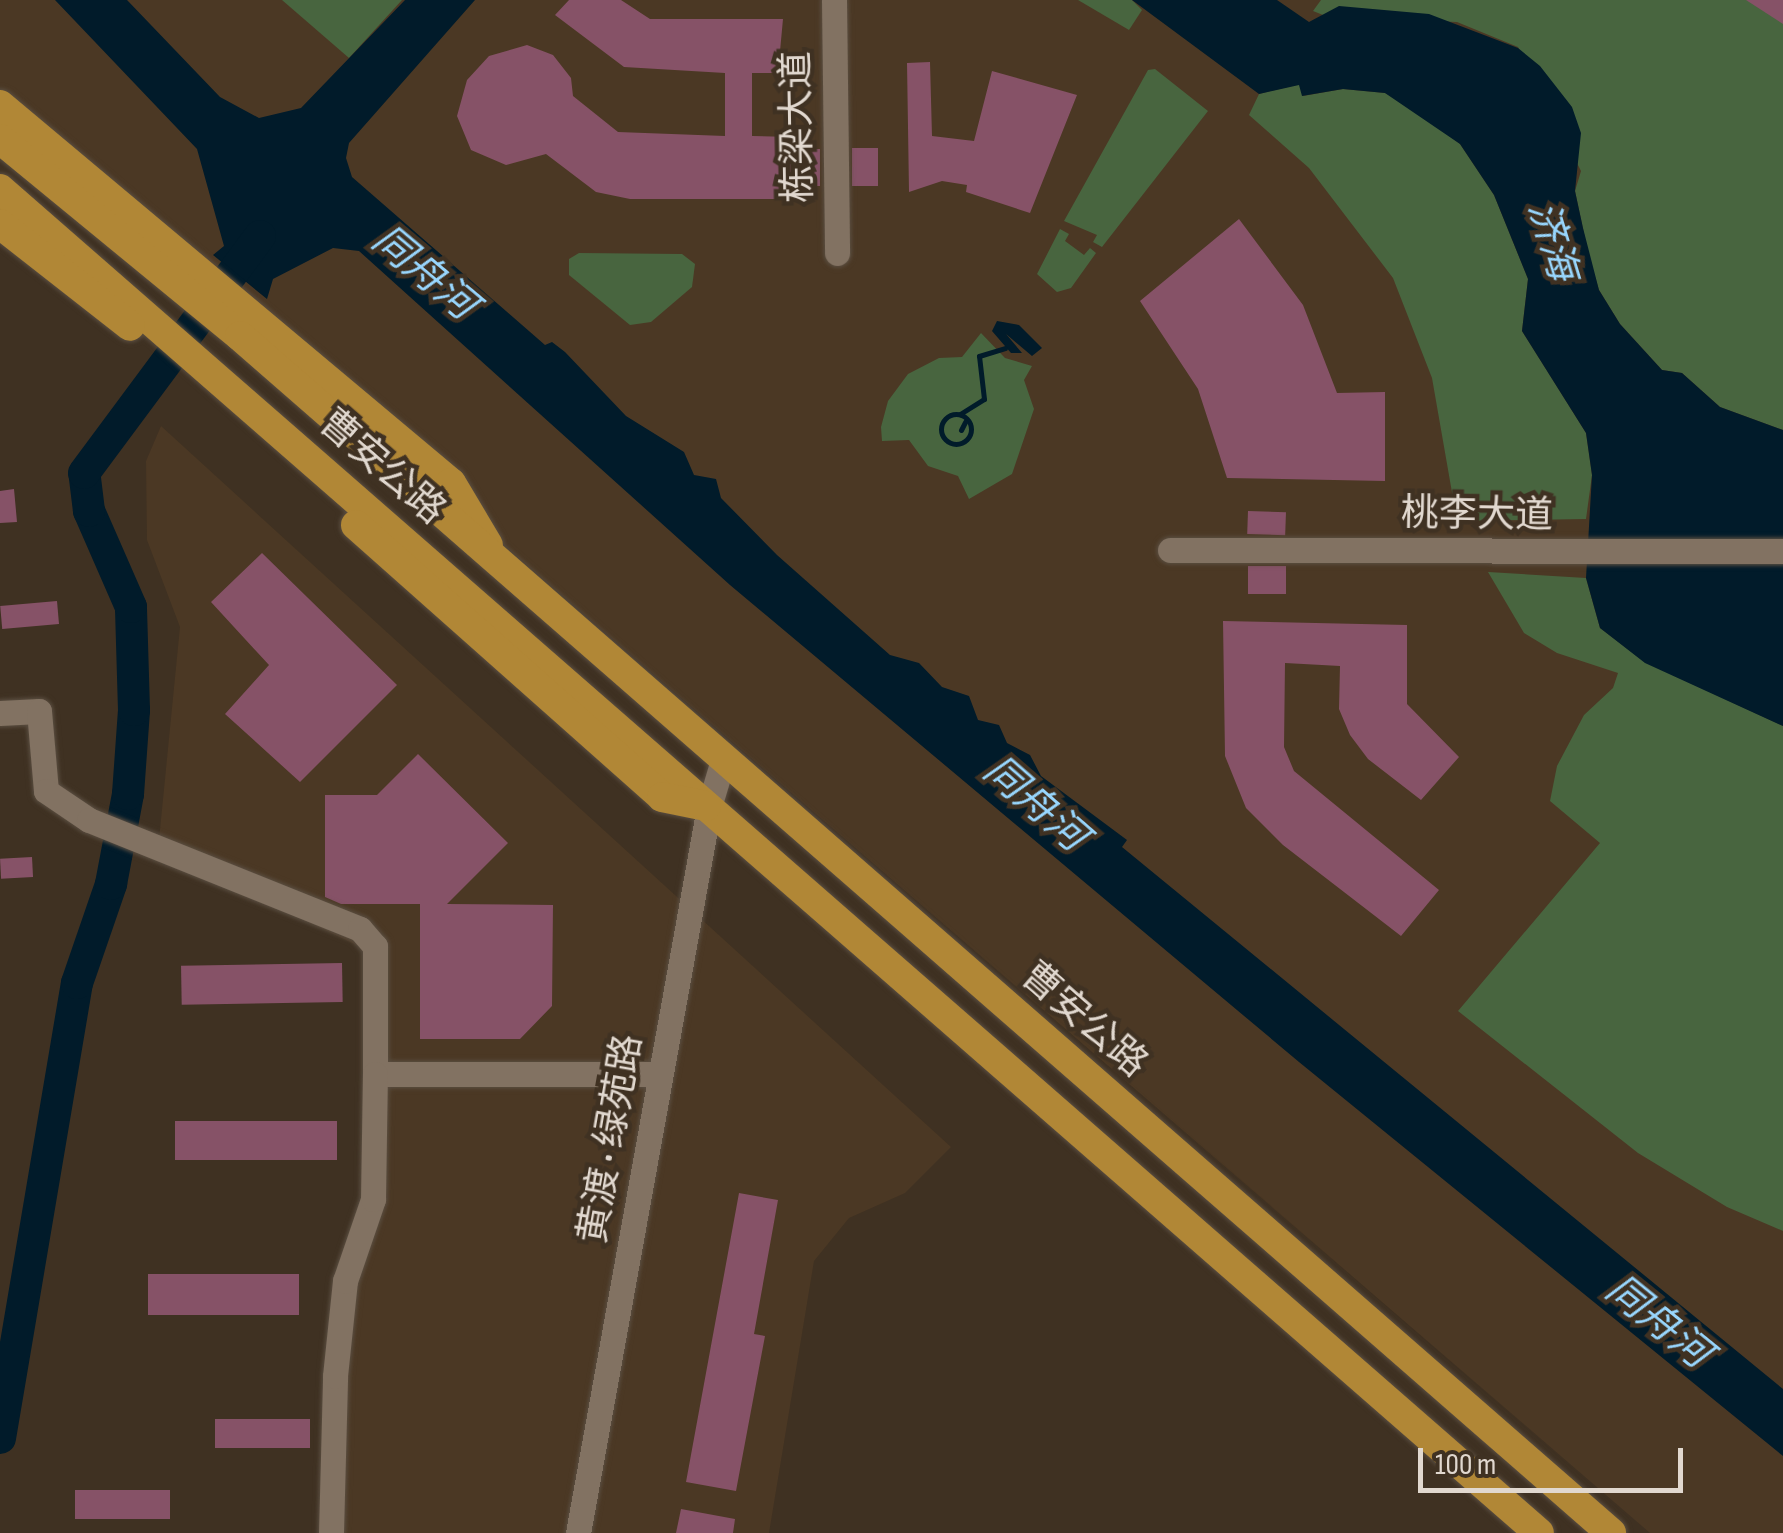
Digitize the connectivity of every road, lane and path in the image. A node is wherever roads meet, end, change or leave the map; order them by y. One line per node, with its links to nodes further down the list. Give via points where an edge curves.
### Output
1 (834, 0): 6 (street, 栋梁大道)
2 (0, 106): 7 (highway, 曹安公路)
3 (0, 139): 7 (highway, 曹安公路)
4 (0, 190): 8 (highway, 曹安公路)
5 (0, 224): 8 (highway, 曹安公路)
6 (837, 253)
7 (183, 270): 12 (highway, 曹安公路, via 503,569)
8 (142, 324): 13 (highway, 曹安公路)
9 (1170, 550): 10 (street, 桃李大道)
10 (1783, 551)
11 (0, 713): 14 (street, via 39,711 46,791 88,820 360,929 376,946)
12 (724, 760): 13 (street, 黄渡 • 绿苑路); 19 (highway, 曹安公路)
13 (708, 807): 15 (street, 黄渡 • 绿苑路); 18 (highway, 曹安公路)
14 (376, 1074): 15 (street); 16 (street, via 372,1200 345,1280 335,1376)
15 (660, 1074): 17 (street, 黄渡 • 绿苑路)
16 (330, 1533)
17 (578, 1533)
18 (1539, 1533)
19 (1612, 1533)

